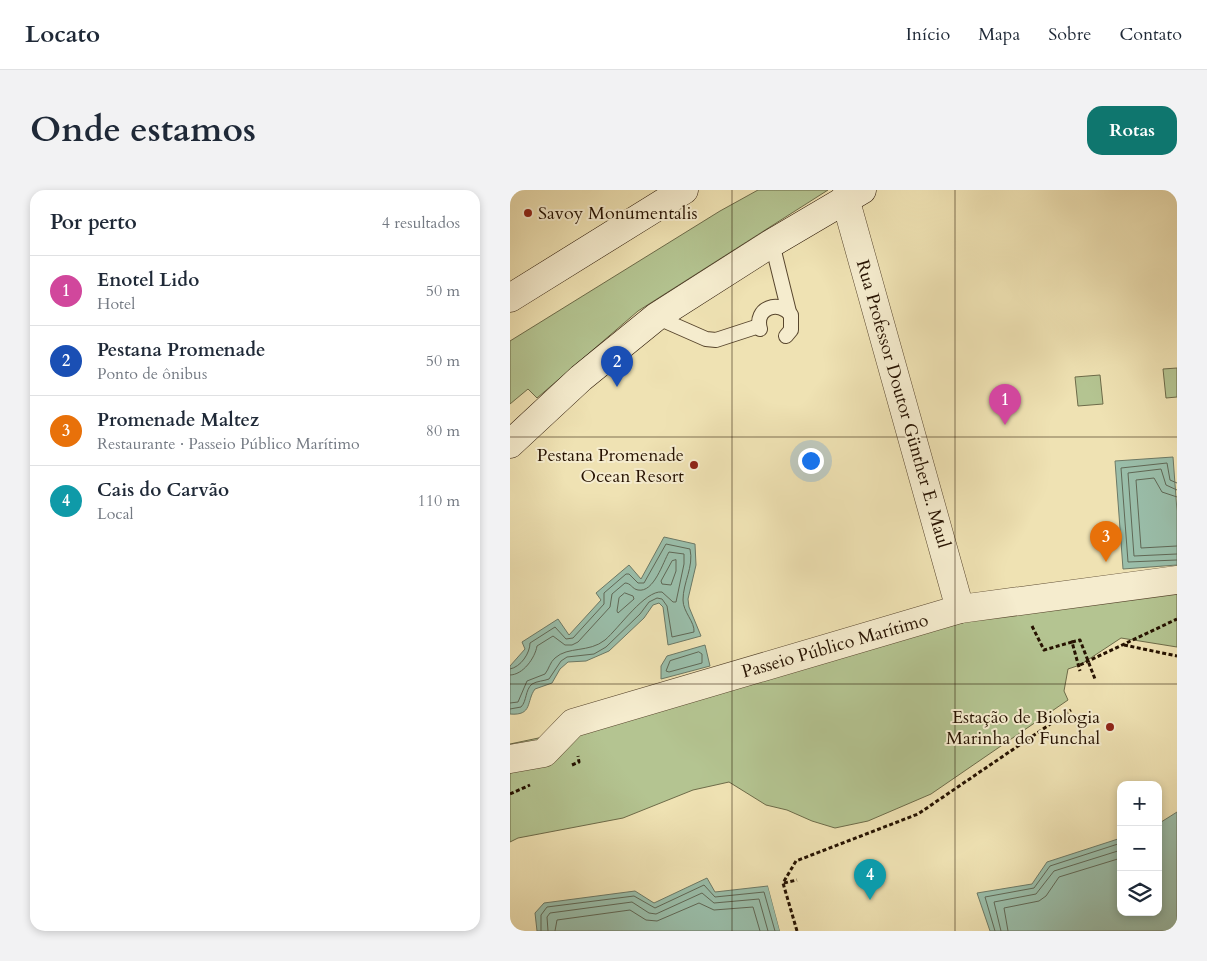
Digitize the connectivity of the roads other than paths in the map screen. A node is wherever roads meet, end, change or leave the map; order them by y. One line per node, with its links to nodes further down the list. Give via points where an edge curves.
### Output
1 (684, 190): 4 (street)
2 (853, 194): 3 (street); 10 (street, Rua Professor Doutor Günther E. Maul)
3 (772, 243): 5 (lane); 6 (street)
4 (510, 298)
5 (789, 312): 6 (lane, via 778,306 766,309 761,314 760,327 716,340 692,334); 7 (lane, via 792,323)
6 (656, 317): 8 (street, via 581,378)
7 (786, 336)
8 (510, 444)
9 (1177, 580): 10 (street, Passeio Público Marítimo)
10 (960, 609): 11 (street, Passeio Público Marítimo, via 573,723 544,753)
11 (510, 759)

